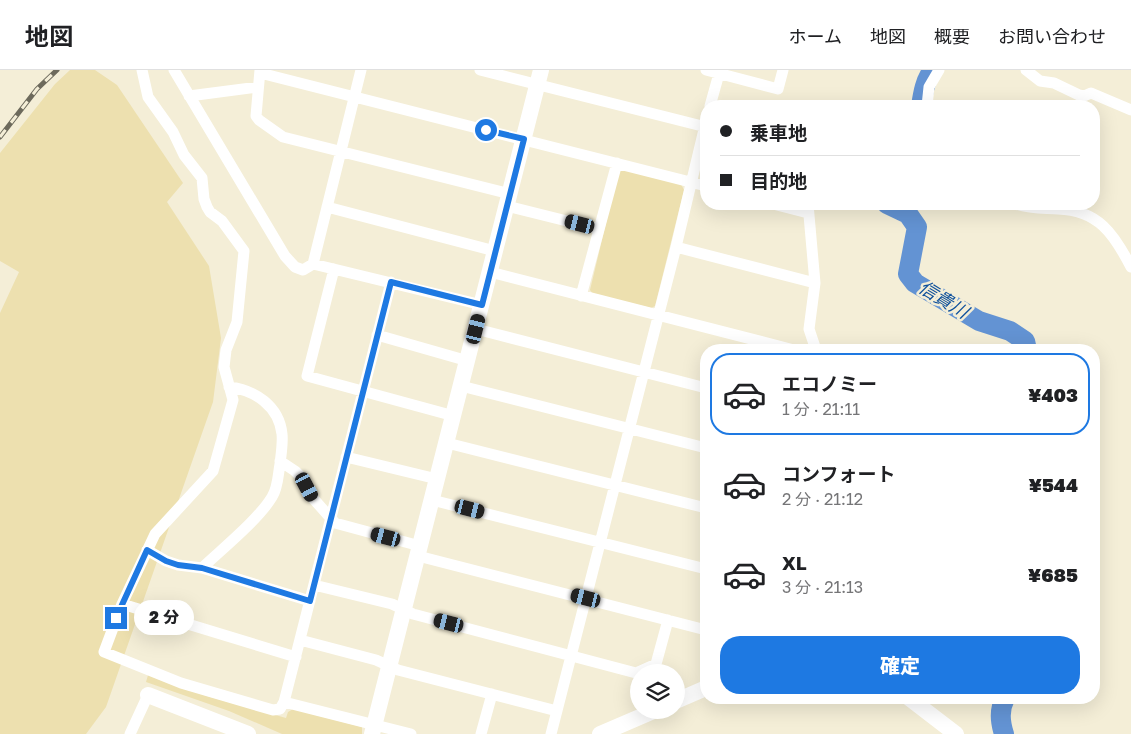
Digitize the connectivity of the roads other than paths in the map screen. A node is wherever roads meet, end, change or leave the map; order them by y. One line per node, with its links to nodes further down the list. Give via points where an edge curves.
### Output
1 (142, 70): 49 (street, via 148,97 202,178 204,199 210,212 222,221 244,251 237,322 226,350 224,367)
2 (174, 70): 13 (street)
3 (361, 70): 14 (street)
4 (480, 70): 11 (street)
5 (706, 70): 10 (street)
6 (783, 70): 10 (street, via 778,89)
7 (939, 70): 16 (street, via 929,87)
8 (1026, 70): 17 (street, via 1040,81 1054,83 1079,96 1091,93)
9 (260, 71): 12 (street); 14 (street)
10 (719, 72): 15 (street)
11 (539, 77): 18 (street); 19 (street)
12 (258, 87): 13 (street); 21 (street, via 256,116 259,120 283,138)
13 (190, 96): 32 (street, via 285,256 294,267 303,270)
14 (355, 97): 19 (street); 21 (street)
15 (712, 100)
16 (928, 100)
17 (1131, 110)
18 (700, 123)
19 (524, 139): 22 (street); 25 (street)
20 (700, 148): 23 (street)
21 (341, 151): 25 (street); 26 (street)
22 (616, 163): 23 (street); 29 (street)
23 (691, 182): 24 (street); 30 (street)
24 (700, 184)
25 (508, 200): 29 (street); 31 (street)
26 (327, 207): 31 (street); 32 (street)
27 (808, 210): 37 (street)
28 (1072, 210): 33 (street, via 1087,214 1110,232)
29 (599, 229): 38 (street)
30 (676, 247): 37 (street); 40 (street)
31 (495, 251): 35 (street)
32 (312, 264): 34 (street)
33 (1131, 267)
34 (334, 269): 36 (street); 50 (street, via 307,376)
35 (490, 272): 38 (street); 39 (street)
36 (391, 282): 39 (street); 42 (street)
37 (815, 283): 44 (street, via 809,329)
38 (581, 296): 40 (street)
39 (482, 305): 41 (street)
40 (658, 316): 43 (street); 46 (street)
41 (476, 329): 45 (street); 46 (street)
42 (377, 336): 45 (street); 50 (street)
43 (770, 344)
44 (814, 344)
45 (468, 360): 47 (street)
46 (643, 372): 48 (street); 52 (street)
47 (461, 386): 51 (street); 52 (street)
48 (700, 386)
49 (229, 387): 56 (street, via 239,388 270,405 282,434); 63 (street, via 233,400 213,471 155,534)
50 (363, 392): 51 (street); 55 (street)
51 (454, 416): 53 (street)
52 (629, 430): 54 (street); 58 (street)
53 (447, 443): 57 (street); 58 (street)
54 (700, 447)
55 (346, 456): 57 (street); 61 (street)
56 (280, 461): 61 (street, via 302,478 311,496); 66 (street, via 272,497 260,513)
57 (437, 479): 59 (street)
58 (614, 485): 60 (street); 62 (street)
59 (432, 500): 62 (street); 64 (street)
60 (700, 506)
61 (331, 520): 64 (street); 67 (street)
62 (600, 542): 65 (street); 68 (street)
63 (147, 550): 66 (street, via 178,565); 70 (street)
64 (419, 551): 68 (street); 71 (street)
65 (700, 567)
66 (202, 568): 69 (street)
67 (314, 585): 69 (street); 71 (street, via 392,604)
68 (586, 598): 72 (street); 75 (street)
69 (310, 601): 74 (street)
70 (122, 604): 76 (street); 82 (street, via 104,652 181,683 273,710 280,709)
71 (404, 610): 75 (street); 77 (street)
72 (668, 620): 73 (street); 75 (street, via 656,664 636,673)
73 (700, 628)
74 (300, 640): 76 (street); 77 (street)
75 (571, 654): 84 (street)
76 (296, 657): 82 (street)
77 (390, 666): 79 (street); 86 (street)
78 (700, 691): 81 (street)
79 (492, 694): 84 (street); 90 (street)
80 (148, 695): 87 (street); 88 (street)
81 (685, 697)
82 (284, 702): 86 (street)
83 (917, 704): 93 (street)
84 (556, 711): 91 (street)
85 (635, 719): 92 (street)
86 (373, 730): 89 (street)
87 (130, 734)
88 (248, 734)
89 (411, 734)
90 (481, 734)
91 (551, 734)
92 (600, 734)
93 (956, 734)

